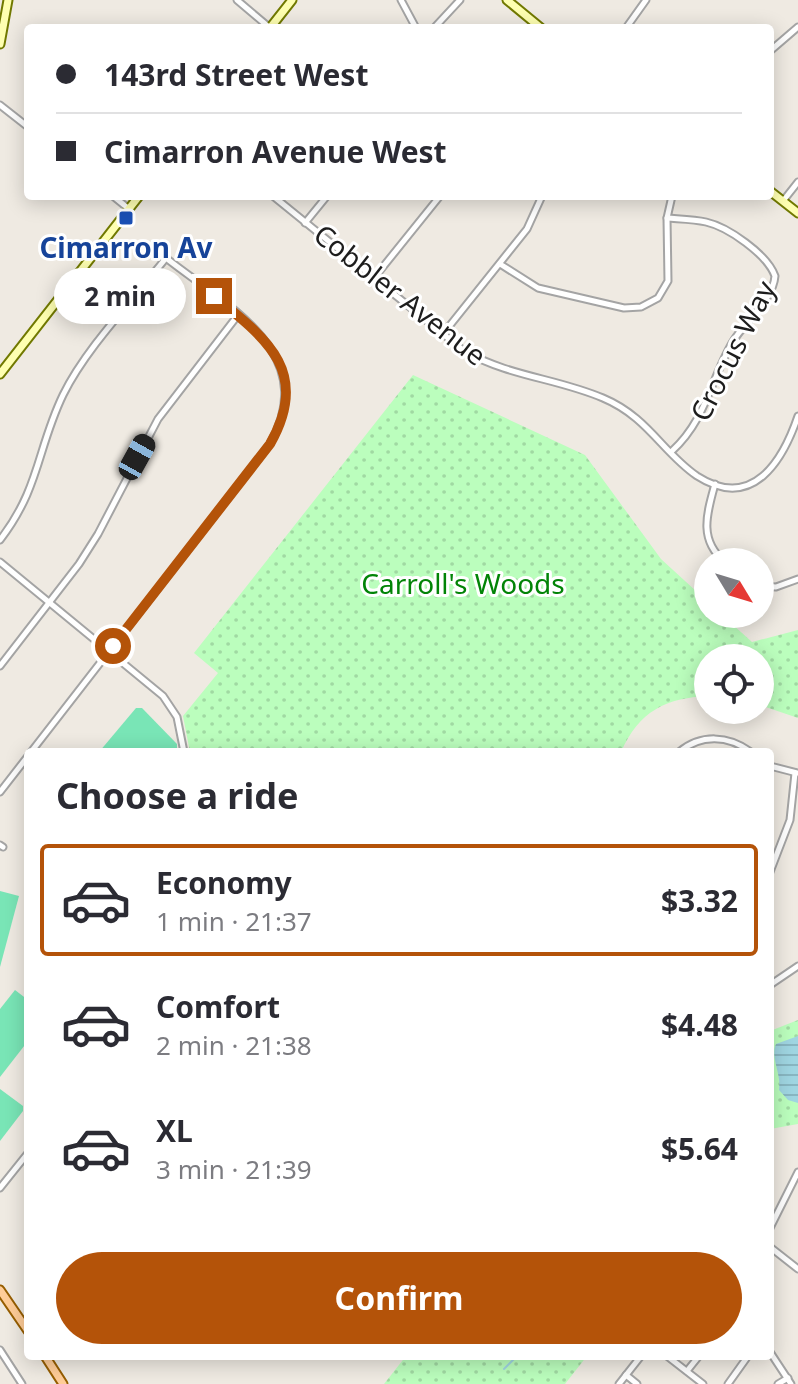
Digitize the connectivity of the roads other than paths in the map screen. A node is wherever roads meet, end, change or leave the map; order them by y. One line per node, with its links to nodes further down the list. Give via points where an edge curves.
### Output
1 (8, 0): 15 (street)
2 (237, 0): 8 (street)
3 (292, 0): 9 (street)
4 (401, 0): 10 (street)
5 (460, 0): 11 (street)
6 (507, 0): 12 (street)
7 (646, 0): 13 (street)
8 (265, 24)
9 (273, 24)
10 (414, 24)
11 (438, 24)
12 (536, 24)
13 (629, 24)
14 (798, 27): 16 (street)
15 (0, 44)
16 (774, 48)
17 (0, 105): 18 (street)
18 (24, 124)
19 (798, 182): 28 (street)
20 (774, 194): 28 (street)
21 (118, 200): 29 (street)
22 (136, 200): 29 (street)
23 (278, 200): 32 (street, Cobbler Avenue)
24 (324, 200): 32 (street)
25 (437, 200): 34 (street)
26 (540, 200): 33 (street, via 527,229)
27 (671, 200): 31 (street)
28 (783, 201): 30 (street)
29 (129, 209): 37 (street)
30 (798, 213)
31 (667, 218): 33 (street, via 668,281 658,298 641,307 624,308 538,288); 39 (street, Crocus Way, via 721,228 767,263 775,276 771,291 731,345 699,421)
32 (305, 223): 34 (street, Cobbler Avenue)
33 (500, 264): 36 (street)
34 (374, 278): 36 (street, Cobbler Avenue)
35 (238, 315): 41 (street, via 166,258 70,381 29,496); 46 (street, via 158,419 98,534); 47 (street, via 266,340 281,364 287,395 281,424)
36 (443, 334): 39 (street, Cobbler Avenue, via 492,367 623,408)
37 (0, 374)
38 (798, 416): 40 (street, via 787,449 771,471 748,483)
39 (672, 451): 40 (street, Cobbler Avenue)
40 (715, 484): 42 (street, via 706,530)
41 (0, 540)
42 (712, 548)
43 (0, 562): 46 (street)
44 (798, 579): 45 (street)
45 (774, 587)
46 (48, 603): 47 (street); 48 (street)
47 (108, 652): 49 (street); 50 (street, via 163,696 177,717)
48 (0, 666)
49 (35, 748)
50 (183, 748)
51 (686, 748): 52 (street, via 717,738)
52 (741, 748)
53 (24, 762): 56 (street)
54 (774, 767): 55 (street)
55 (796, 773): 57 (street, via 790,820)
56 (0, 792)
57 (774, 862)
58 (798, 966): 59 (street)
59 (774, 982)
60 (24, 1158): 62 (street)
61 (798, 1172): 63 (street)
62 (0, 1188)
63 (774, 1220)
64 (774, 1250): 65 (street)
65 (798, 1269)
66 (0, 1290): 67 (main road)
67 (24, 1325)
68 (0, 1350): 78 (street)
69 (774, 1358): 77 (street)
70 (48, 1360): 79 (main road)
71 (638, 1360): 76 (street)
72 (672, 1360): 75 (street)
73 (696, 1360): 75 (street)
74 (745, 1360): 83 (street)
75 (687, 1371): 82 (street)
76 (626, 1375): 80 (street); 81 (street)
77 (789, 1381): 84 (street)
78 (22, 1384)
79 (63, 1384)
80 (619, 1384)
81 (637, 1384)
82 (703, 1384)
83 (728, 1384)
84 (778, 1384)

